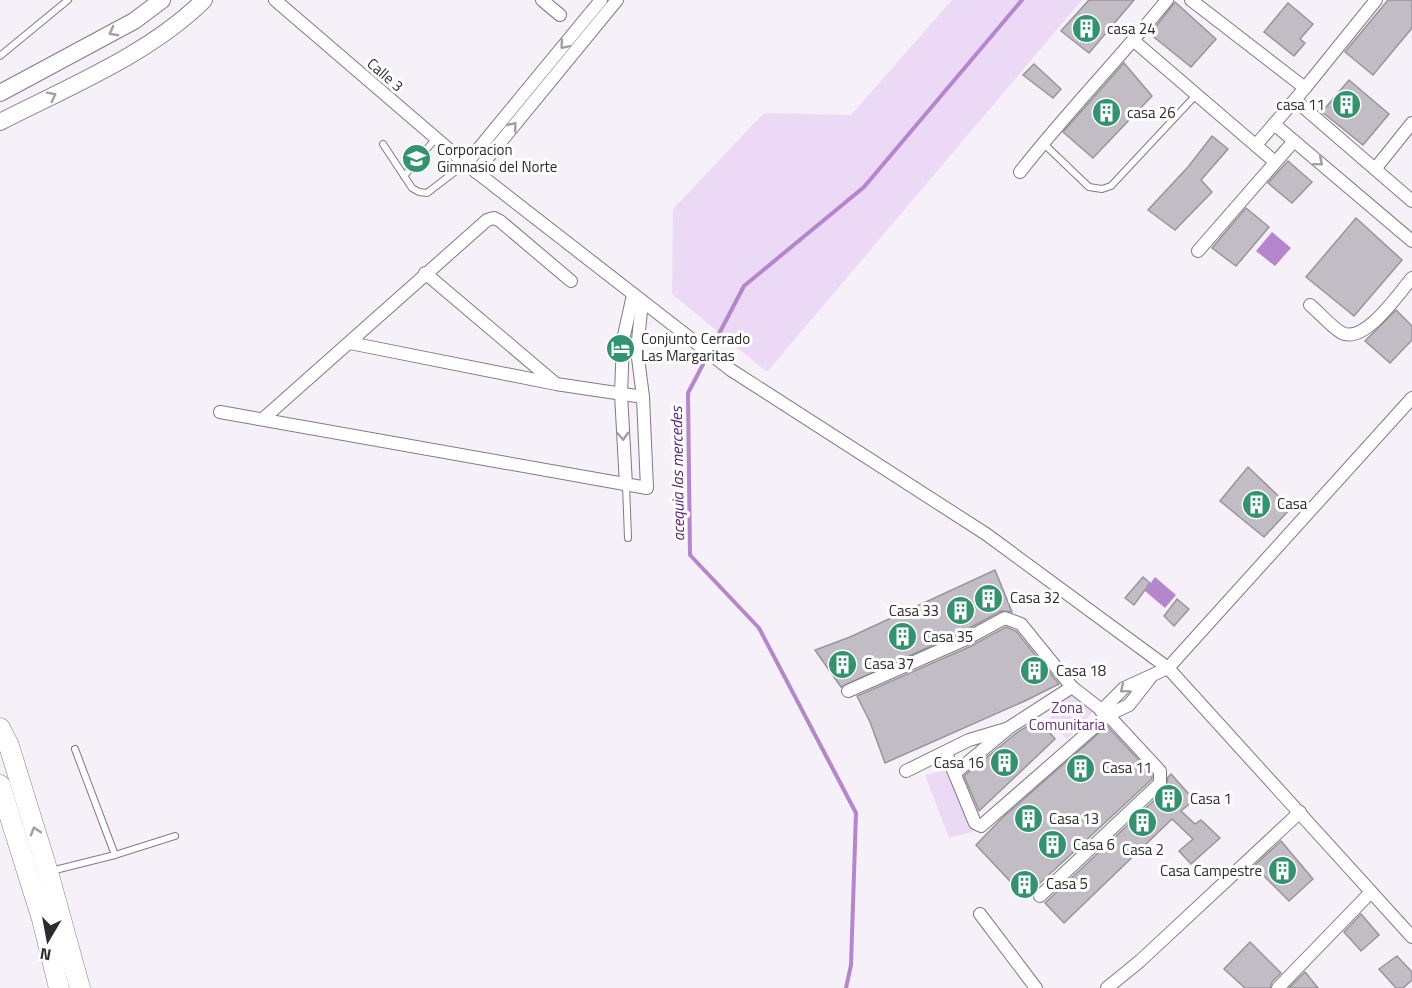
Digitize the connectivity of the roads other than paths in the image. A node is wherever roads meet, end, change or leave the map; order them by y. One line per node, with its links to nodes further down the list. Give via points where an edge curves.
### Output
1 (68, 0): 13 (lane)
2 (162, 0): 15 (main road, one-way to 15, via 134,21)
3 (204, 0): 18 (main road, one-way to 3, via 143,49)
4 (275, 0): 21 (street, Calle 3)
5 (542, 0): 11 (street)
6 (601, 0): 27 (street, one-way to 27)
7 (617, 0): 27 (street, one-way to 7)
8 (1167, 0): 12 (street)
9 (1191, 0): 14 (street)
10 (1376, 0): 14 (street)
11 (560, 15)
12 (1134, 41): 16 (street); 23 (street)
13 (0, 56)
14 (1305, 88): 17 (street)
15 (0, 93)
16 (1196, 94): 23 (lane, via 1111,186 1102,189 1089,187); 25 (street)
17 (1294, 100): 20 (street); 28 (street)
18 (0, 122)
19 (1412, 123): 28 (street)
20 (1274, 124): 22 (street); 25 (street)
21 (436, 138): 27 (street, Calle 3); 30 (lane)
22 (1294, 141): 26 (street); 32 (street, one-way to 32)
23 (1043, 143): 29 (street)
24 (383, 144): 30 (lane)
25 (1256, 145): 26 (street)
26 (1275, 162): 33 (street)
27 (471, 168): 30 (lane, via 427,193 412,188); 37 (street, Calle 3)
28 (1375, 169): 31 (street)
29 (1020, 172)
30 (404, 176)
31 (1412, 201)
32 (1412, 241)
33 (1198, 251)
34 (425, 273): 36 (street, via 487,220 494,219); 39 (street); 40 (street)
35 (1412, 278): 38 (street, via 1368,328 1356,334 1343,333)
36 (571, 280)
37 (638, 298): 41 (street, via 622,340); 42 (street, via 637,350); 48 (street, Calle 3, via 731,370 986,534)
38 (1310, 305)
39 (350, 343): 40 (street); 45 (street)
40 (556, 384): 41 (street)
41 (621, 394): 42 (street); 46 (street, one-way to 46)
42 (643, 397): 46 (street, via 646,488)
43 (1412, 398): 48 (street)
44 (220, 412): 45 (street)
45 (264, 418): 46 (street)
46 (626, 485): 47 (lane)
47 (628, 538)
48 (1168, 668): 51 (street, via 1152,676 1129,705); 59 (street, Calle 3)
49 (1072, 687): 50 (street, via 1021,624 1005,618); 51 (street); 53 (street)
50 (848, 691)
51 (1105, 713): 57 (street, via 981,826 975,823); 64 (street, via 1160,771 1161,783)
52 (0, 728): 62 (highway, one-way to 52)
53 (1010, 728): 55 (street, via 969,740); 57 (street)
54 (75, 749): 61 (lane)
55 (946, 753): 56 (street); 57 (street)
56 (906, 771)
57 (955, 773)
58 (0, 785): 67 (highway)
59 (1300, 812): 63 (street, Calle 3); 70 (street)
60 (175, 836): 61 (lane)
61 (115, 855): 62 (lane)
62 (48, 872): 68 (highway)
63 (1371, 892): 66 (street, Calle 3); 71 (street)
64 (1040, 896)
65 (980, 914): 69 (street)
66 (1412, 937)
67 (59, 988)
68 (80, 988)
69 (1036, 988)
70 (1107, 988)
71 (1278, 988)

